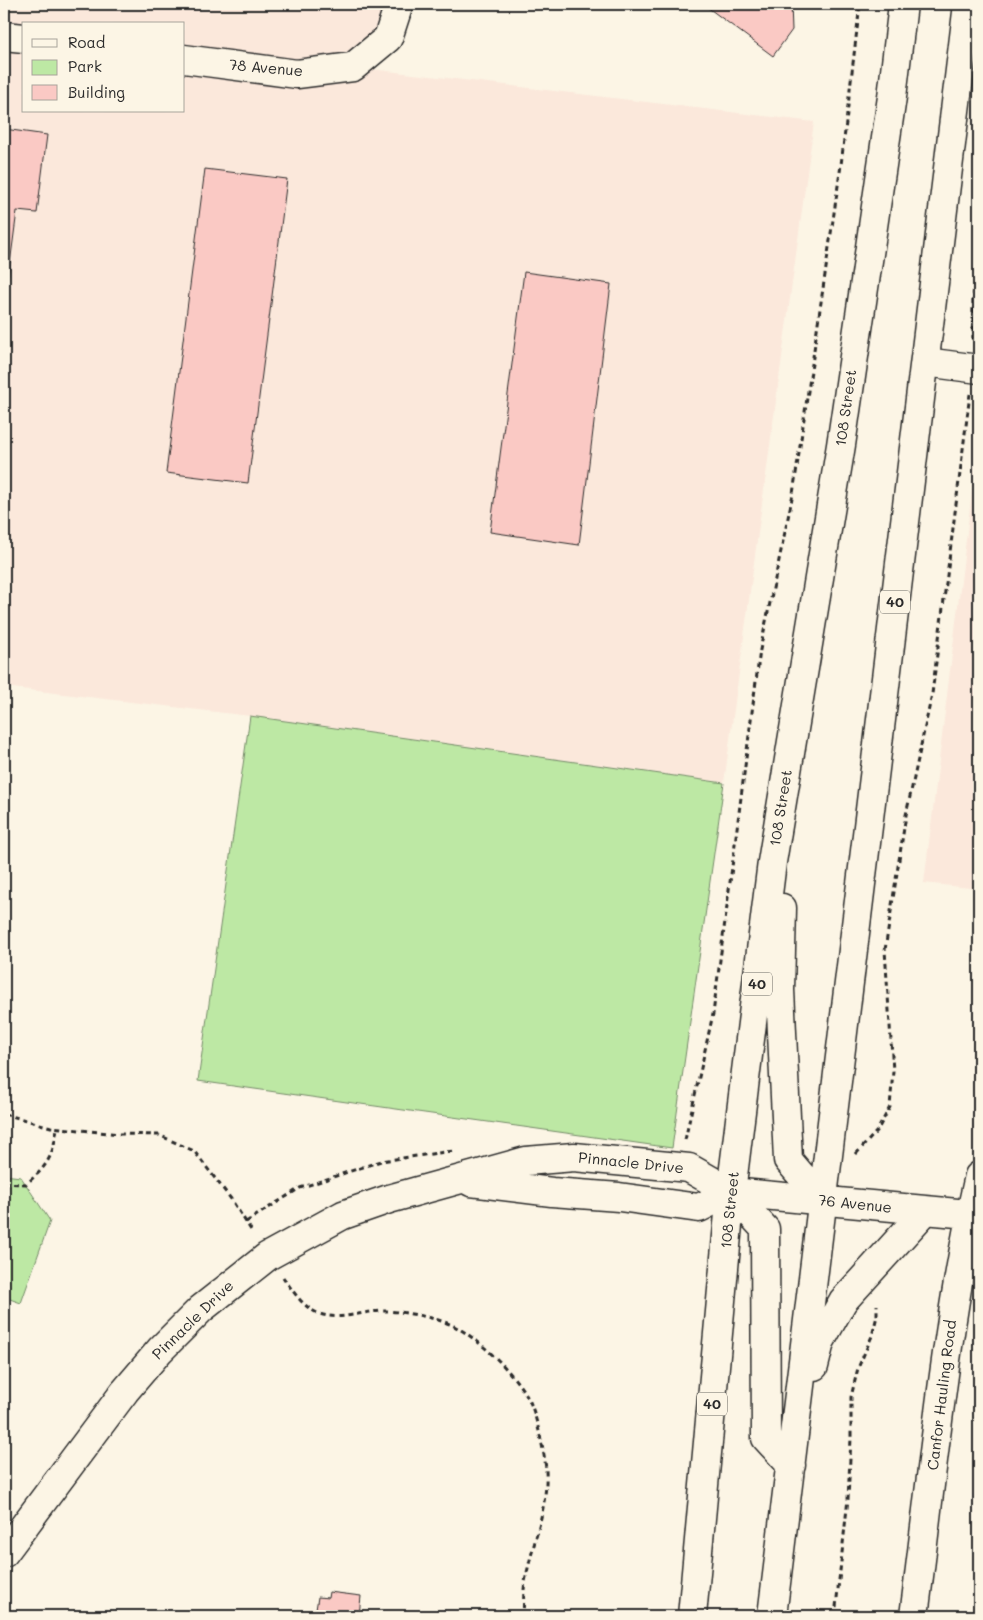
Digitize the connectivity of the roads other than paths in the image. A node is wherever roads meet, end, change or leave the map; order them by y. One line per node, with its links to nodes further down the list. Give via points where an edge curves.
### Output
1 (399, 4): 6 (main road, 78 Avenue, via 388,38 354,67 297,74)
2 (903, 4): 9 (main road, 108 Street / 40, via 841,445)
3 (968, 4): 7 (main road, 40)
4 (4, 36): 5 (main road)
5 (22, 38)
6 (185, 59)
7 (925, 362): 8 (main road); 13 (main road, 40)
8 (976, 369)
9 (786, 777): 12 (main road, 108 Street / 40, via 772,862); 13 (main road, via 780,990 788,1160)
10 (979, 1176): 15 (main road, Canfor Hauling Road)
11 (454, 1180): 12 (main road, Pinnacle Drive, via 699,1208); 12 (main road, Pinnacle Drive, via 526,1161 574,1157 689,1168); 17 (main road, Pinnacle Drive, via 343,1215 268,1256 201,1309 160,1350 126,1391)
12 (731, 1192): 13 (main road, 76 Avenue); 16 (main road, via 765,1229 766,1438); 18 (main road, 108 Street / 40)
13 (823, 1201): 14 (main road, 76 Avenue); 16 (main road, 40)
14 (925, 1211): 15 (main road, 76 Avenue); 16 (main road, via 843,1301 820,1342)
15 (975, 1215): 20 (main road, Canfor Hauling Road, via 953,1310)
16 (790, 1465): 19 (main road, 40)
17 (4, 1553)
18 (692, 1616)
19 (772, 1616)
20 (914, 1616)

